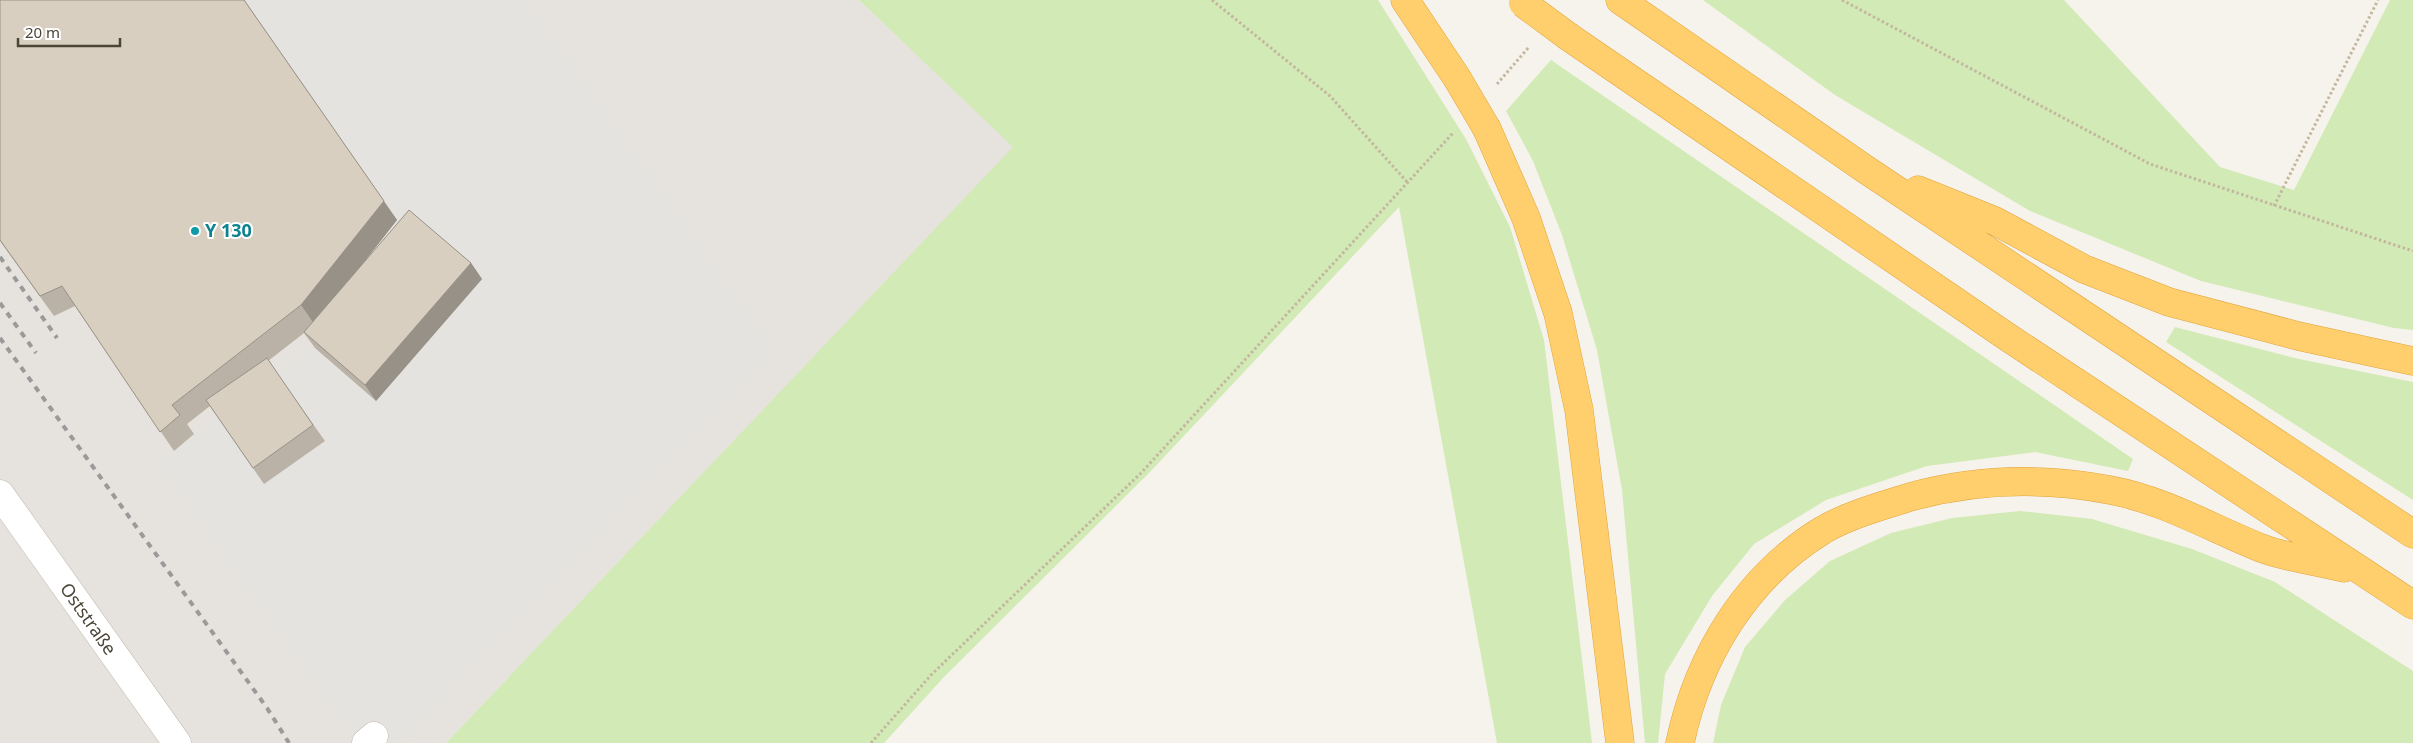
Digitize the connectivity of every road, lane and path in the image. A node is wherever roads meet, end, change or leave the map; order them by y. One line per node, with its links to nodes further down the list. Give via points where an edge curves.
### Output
1 (1212, 0): 11 (path, via 1330,96)
2 (1405, 0): 19 (highway, bridge, via 1487,129 1526,218 1558,313 1575,390 1598,546)
3 (1620, 0): 10 (highway)
4 (1842, 0): 12 (path, via 2150,164)
5 (2378, 0): 12 (path)
6 (1521, 2): 17 (highway, bridge, via 2006,336)
7 (1532, 44): 8 (path)
8 (1493, 88)
9 (1453, 132): 11 (path)
10 (1865, 169): 14 (highway, via 1995,221 2084,269 2169,302 2298,336); 16 (highway)
11 (1408, 184): 21 (path, via 1140,473 931,675)
12 (2274, 206): 13 (path)
13 (2413, 251)
14 (2413, 361)
15 (0, 494): 20 (street, Oststraße)
16 (2413, 534)
17 (2362, 572): 18 (highway); 22 (highway, via 2263,548 2170,507 2112,490 2059,482 2021,481 1946,487 1877,507 1823,530 1778,564 1740,604 1712,650 1688,708)
18 (2413, 606)
19 (1618, 737)
20 (177, 743)
21 (870, 743)
22 (1680, 743)

